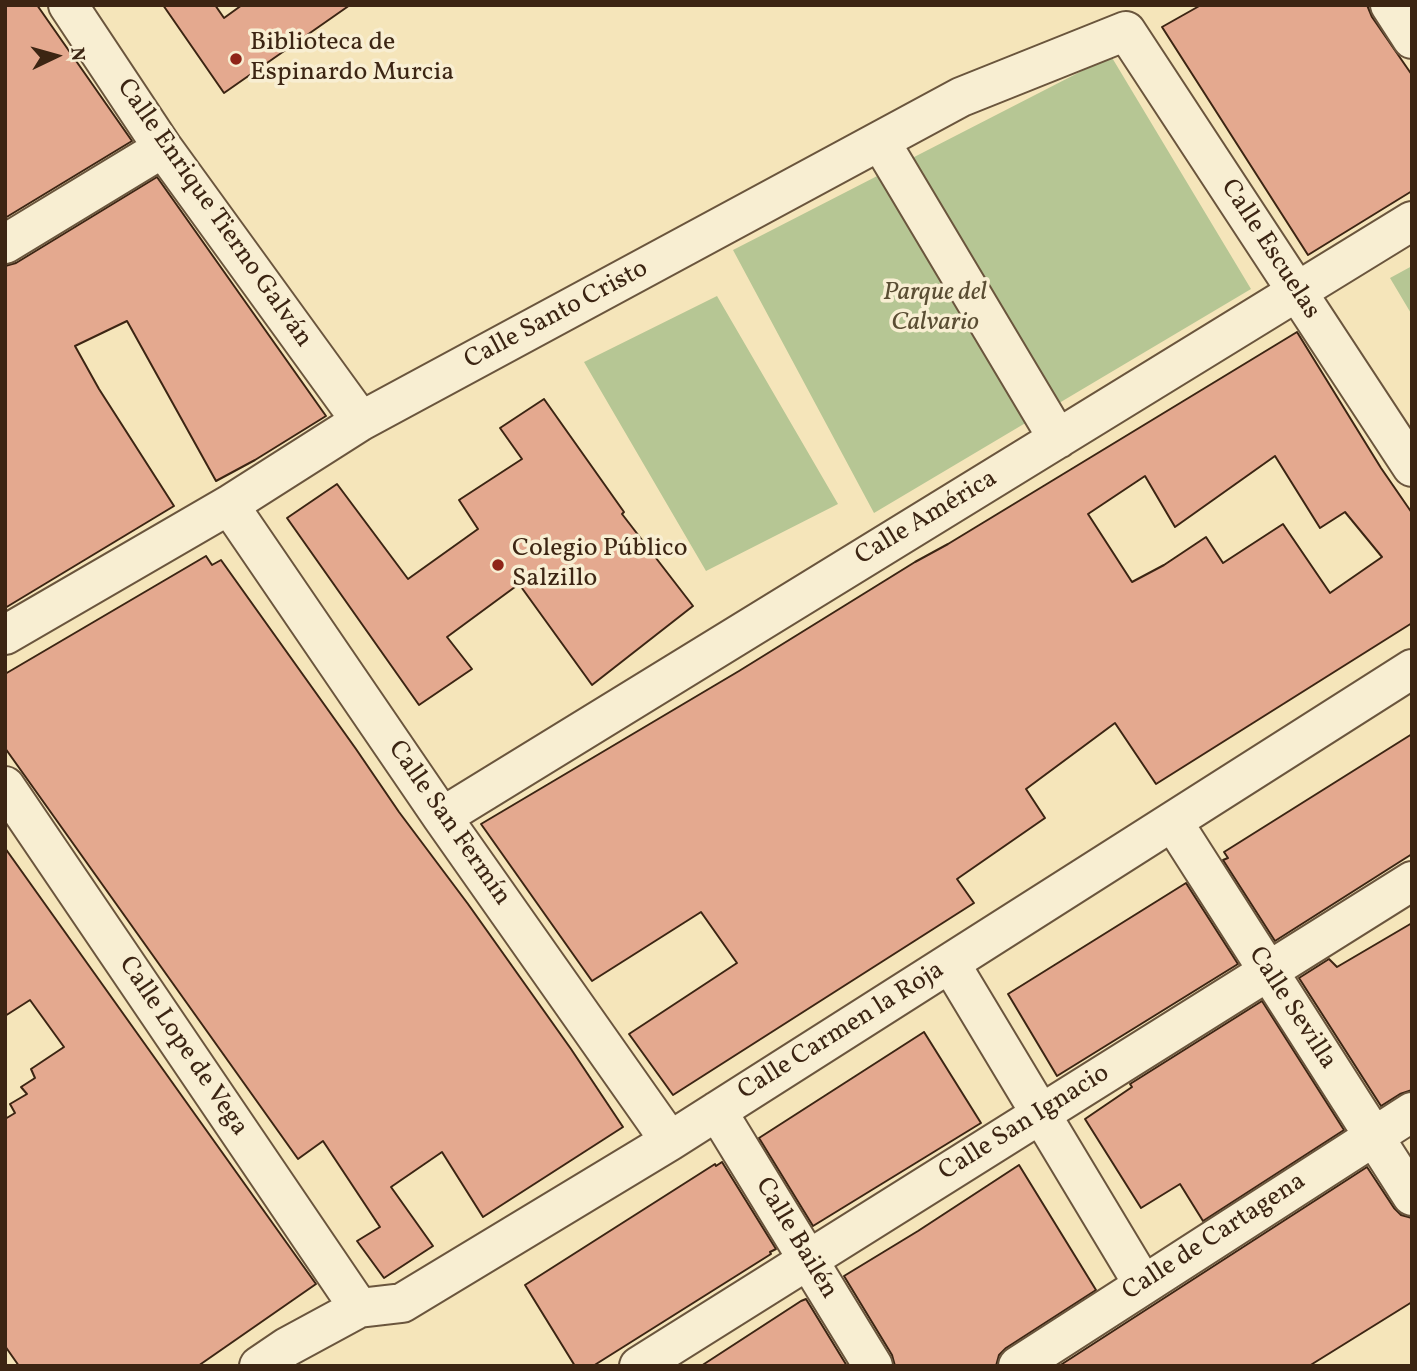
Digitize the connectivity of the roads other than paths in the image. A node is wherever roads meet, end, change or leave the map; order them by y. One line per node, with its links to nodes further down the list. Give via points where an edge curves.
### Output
1 (68, 5): 6 (street, Calle Enrique Tierno Galván)
2 (1390, 5): 4 (street)
3 (1126, 31): 5 (street, Calle Santo Cristo, via 961,97); 9 (street, Calle Escuelas)
4 (1412, 39)
5 (880, 141): 10 (street, Calle Santo Cristo); 11 (street)
6 (163, 148): 8 (street); 10 (street, Calle Enrique Tierno Galván)
7 (1412, 221): 9 (street, Calle América)
8 (5, 244)
9 (1295, 291): 11 (street, Calle América); 12 (street, Calle Escuelas)
10 (361, 421): 13 (street, Calle Santo Cristo)
11 (1058, 439): 17 (street, Calle América)
12 (1412, 467)
13 (229, 505): 14 (street, Calle Santo Cristo); 17 (street, Calle San Fermín)
14 (5, 635)
15 (1412, 669): 18 (street, Calle Carmen la Roja)
16 (5, 786): 30 (street, Calle Lope de Vega)
17 (442, 817): 26 (street, Calle San Fermín)
18 (1173, 822): 20 (street, Calle Carmen la Roja); 21 (street, Calle Sevilla)
19 (1412, 881): 21 (street, Calle San Ignacio)
20 (950, 963): 22 (street, Calle Carmen la Roja); 24 (street)
21 (1267, 973): 24 (street, Calle San Ignacio); 25 (street, Calle Sevilla)
22 (717, 1111): 26 (street, Calle Carmen la Roja); 28 (street, Calle Bailén)
23 (1412, 1112): 25 (street, Calle de Cartagena)
24 (1041, 1114): 28 (street, Calle San Ignacio); 29 (street)
25 (1373, 1136): 27 (street, Calle Sevilla); 29 (street, Calle de Cartagena)
26 (670, 1141): 30 (street, Calle Carmen la Roja, via 402,1303)
27 (1412, 1196)
28 (807, 1259): 32 (street, Calle San Ignacio); 33 (street, Calle Bailén)
29 (1143, 1284): 34 (street, Calle de Cartagena)
30 (359, 1308): 31 (street, Calle Carmen la Roja)
31 (282, 1360)
32 (650, 1363)
33 (873, 1366)
34 (1018, 1366)

